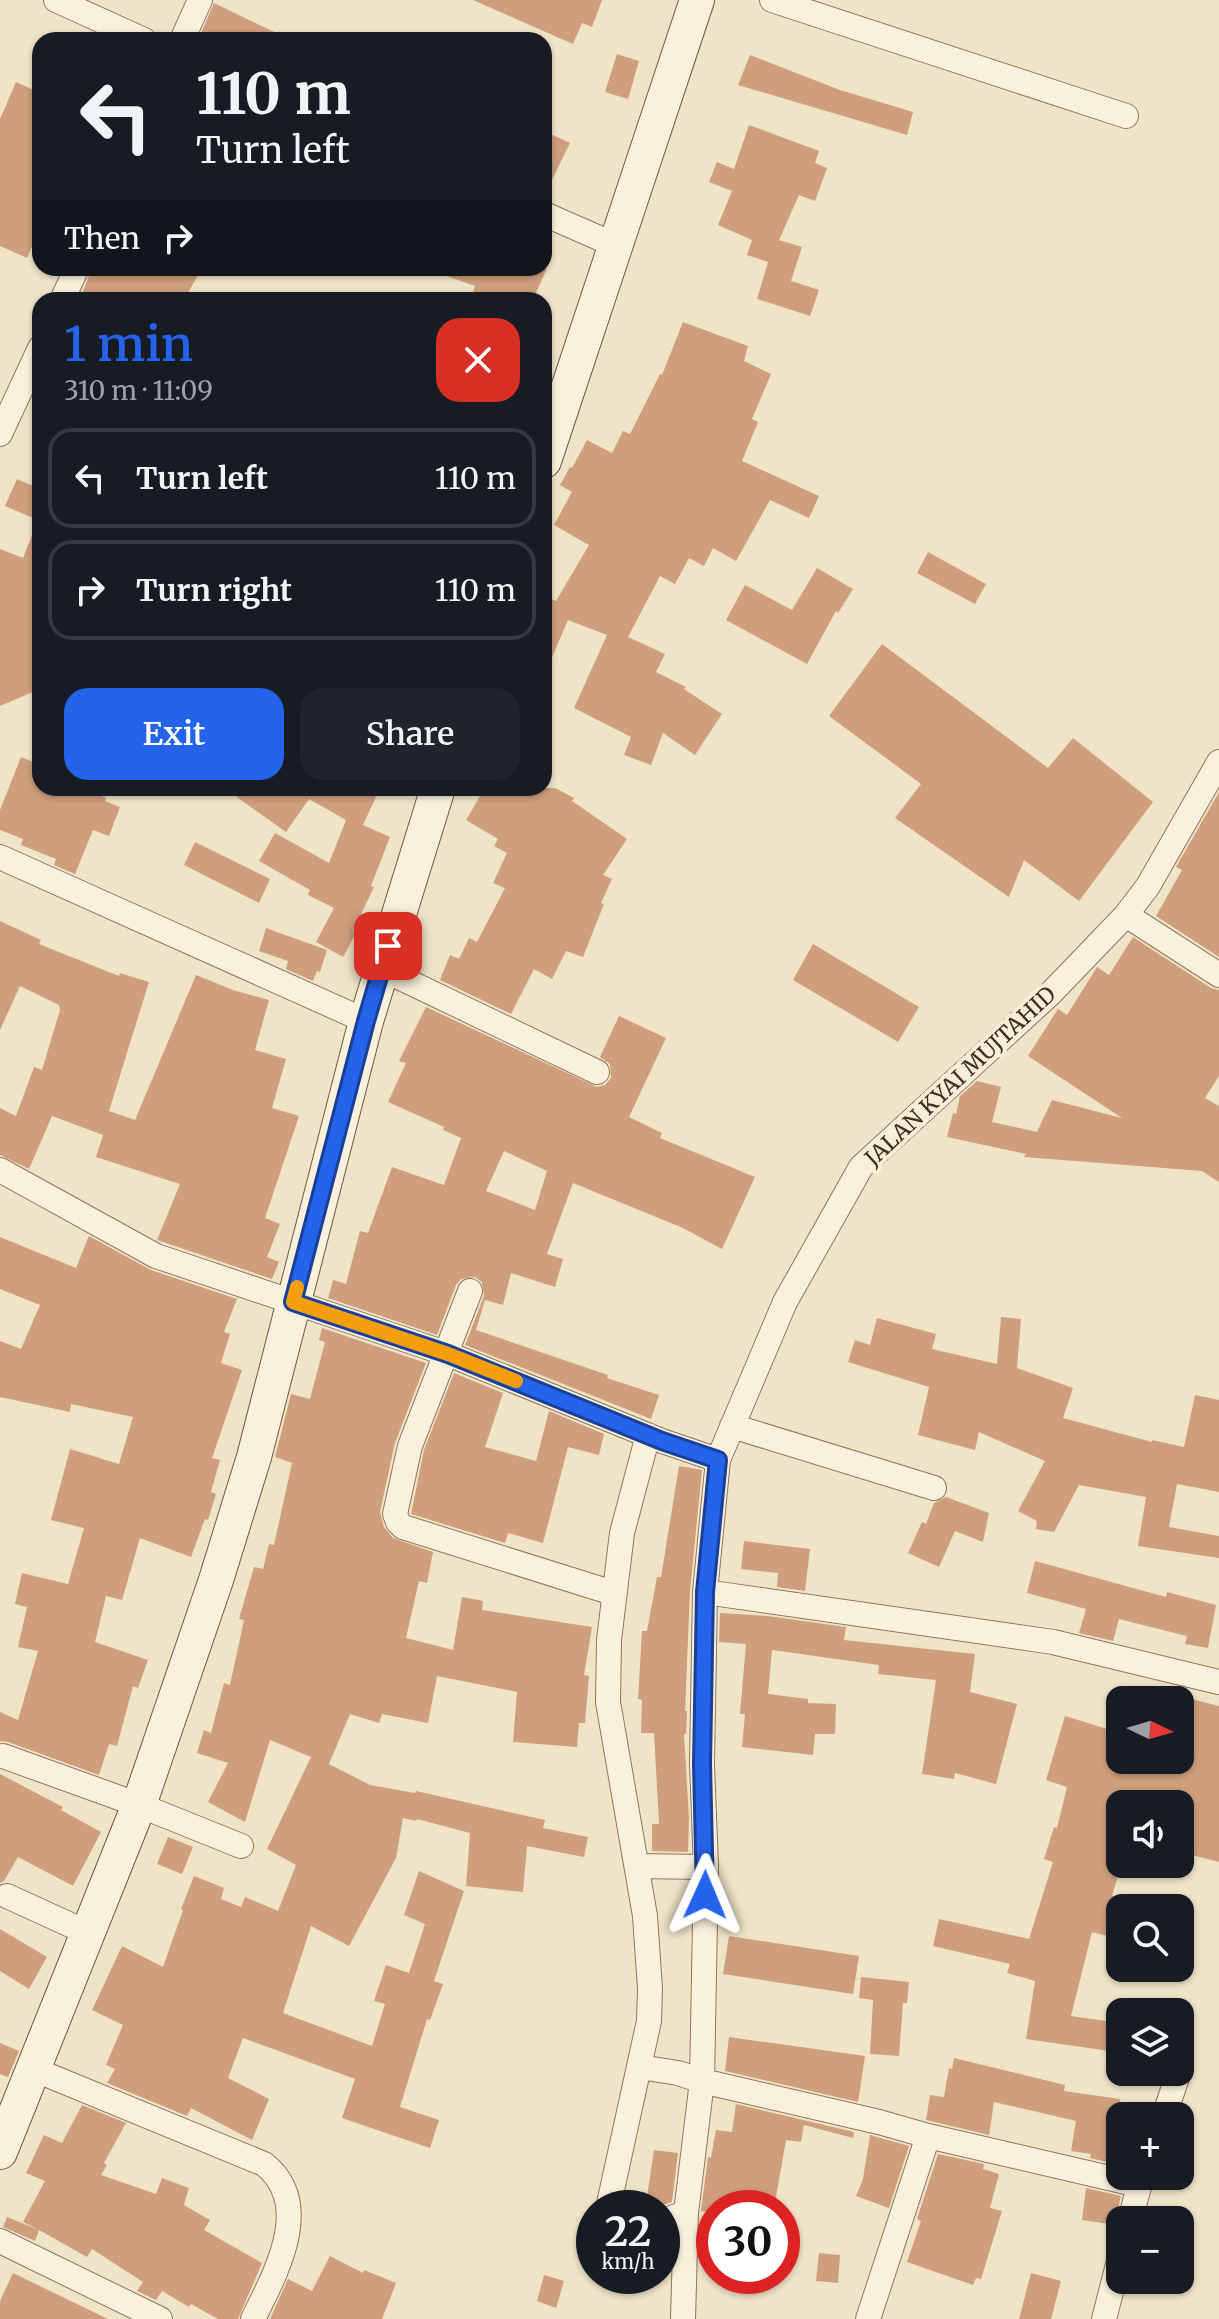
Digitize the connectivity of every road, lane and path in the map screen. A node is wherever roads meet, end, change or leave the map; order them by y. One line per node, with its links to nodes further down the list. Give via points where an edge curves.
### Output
1 (56, 0): 5 (street)
2 (200, 0): 6 (street)
3 (697, 0): 9 (street)
4 (772, 0): 7 (street)
5 (126, 32)
6 (186, 32)
7 (1126, 116)
8 (552, 217): 9 (street)
9 (615, 245): 12 (street)
10 (32, 365): 11 (street)
11 (0, 434)
12 (552, 437)
13 (1219, 762): 16 (street, JALAN KYAI MUJTAHID)
14 (436, 796): 17 (street)
15 (0, 857): 19 (street)
16 (1126, 915): 18 (street); 25 (street, JALAN KYAI MUJTAHID, via 1051,993 861,1167 785,1302)
17 (382, 969): 19 (street); 20 (street)
18 (1219, 975)
19 (366, 1021): 23 (street)
20 (597, 1072)
21 (0, 1170): 23 (street, via 156,1256)
22 (470, 1291): 24 (street)
23 (293, 1302): 24 (street); 33 (street, via 254,1457)
24 (448, 1354): 26 (street); 30 (street, via 410,1446 395,1514 398,1522)
25 (732, 1426): 27 (street, JALAN KYAI MUJTAHID); 28 (street)
26 (655, 1438): 27 (street); 30 (street, via 622,1533)
27 (708, 1456): 29 (street, JALAN KYAI MUJTAHID)
28 (934, 1488)
29 (705, 1592): 31 (street, via 1053,1642); 36 (street, JALAN KYAI MUJTAHID)
30 (613, 1593): 35 (street, via 608,1702)
31 (1219, 1682)
32 (3, 1756): 33 (street)
33 (139, 1805): 34 (street); 38 (street)
34 (241, 1846)
35 (644, 1867): 36 (street); 39 (street, via 650,1989)
36 (698, 1867): 41 (street, JALAN KYAI MUJTAHID)
37 (7, 1896): 38 (street)
38 (88, 1933): 40 (street)
39 (643, 2067): 41 (street); 45 (street)
40 (33, 2069): 43 (street); 51 (street, via 276,2173 288,2203 285,2241 278,2269)
41 (702, 2081): 42 (street); 46 (street, JALAN KYAI MUJTAHID)
42 (928, 2136): 44 (street); 53 (street)
43 (0, 2152)
44 (1106, 2174)
45 (612, 2190)
46 (678, 2190)
47 (0, 2241): 50 (street)
48 (680, 2291): 52 (street, JALAN KYAI MUJTAHID)
49 (1110, 2294): 54 (street)
50 (160, 2319)
51 (253, 2319)
52 (683, 2319)
53 (868, 2319)
54 (1104, 2319)

